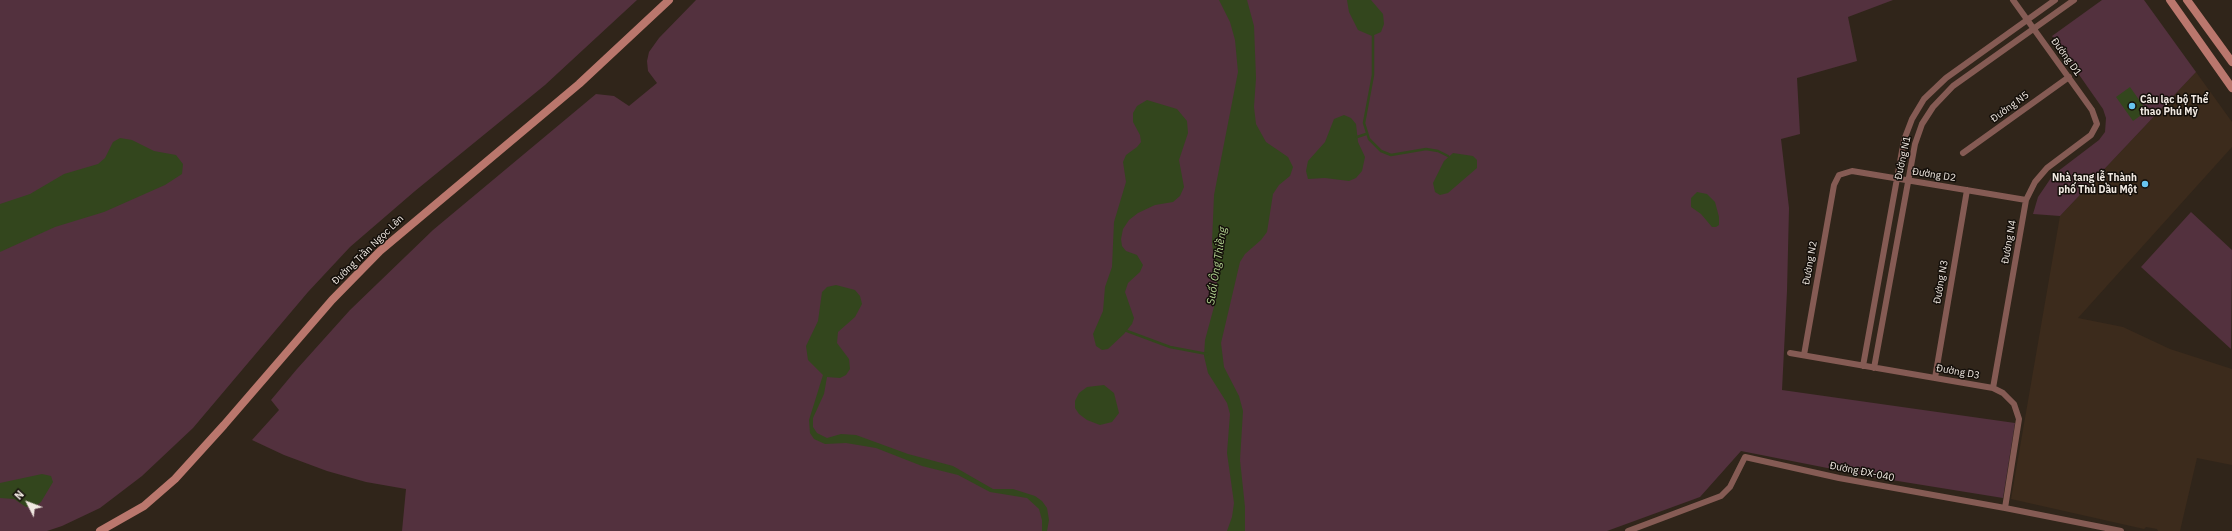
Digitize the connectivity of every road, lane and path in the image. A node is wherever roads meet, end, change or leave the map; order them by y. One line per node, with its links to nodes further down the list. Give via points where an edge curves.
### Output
1 (669, 0): 26 (street, Đường Trần Ngọc Lên, via 579,84 380,251 332,300 183,471 144,506)
2 (2013, 0): 7 (street, Đường D1)
3 (2055, 0): 7 (street, Đường N1)
4 (2074, 0): 8 (street, Đường N1)
5 (2170, 0): 11 (street)
6 (2188, 0): 9 (street)
7 (2027, 20): 8 (street, Đường D1); 15 (street, Đường N1, via 1946,78 1924,100 1907,129)
8 (2034, 29): 10 (street, Đường D1); 16 (street, Đường N1, via 1953,86 1936,103 1918,133)
9 (2232, 62)
10 (2069, 77): 12 (street, Đường D1, via 2094,113); 13 (street, Đường N5)
11 (2232, 88)
12 (2096, 127): 18 (street, Đường N4, via 2087,138 2047,168 2035,182)
13 (1963, 153)
14 (1839, 175): 15 (street, Đường D2, via 1852,171); 20 (street, Đường N2, via 1834,185)
15 (1897, 178): 16 (street, Đường D2); 21 (street, Đường N1)
16 (1908, 180): 17 (street, Đường D2); 22 (street, Đường N1)
17 (1967, 190): 18 (street, Đường D2); 23 (street, Đường N3)
18 (2026, 200): 24 (street, Đường N4)
19 (1790, 353): 20 (street, Đường D3)
20 (1804, 355): 21 (street, Đường D3)
21 (1863, 366): 22 (street, Đường D3)
22 (1874, 368): 23 (street, Đường D3)
23 (1934, 378): 24 (street, Đường D3)
24 (1993, 388): 25 (street, Đường D3, via 2011,400 2019,416)
25 (2005, 508): 27 (street, Đường ĐX-040, via 1839,478 1745,457 1730,487 1721,496); 28 (street, Đường ĐX-040)
26 (100, 531)
27 (1628, 531)
28 (2121, 531)

